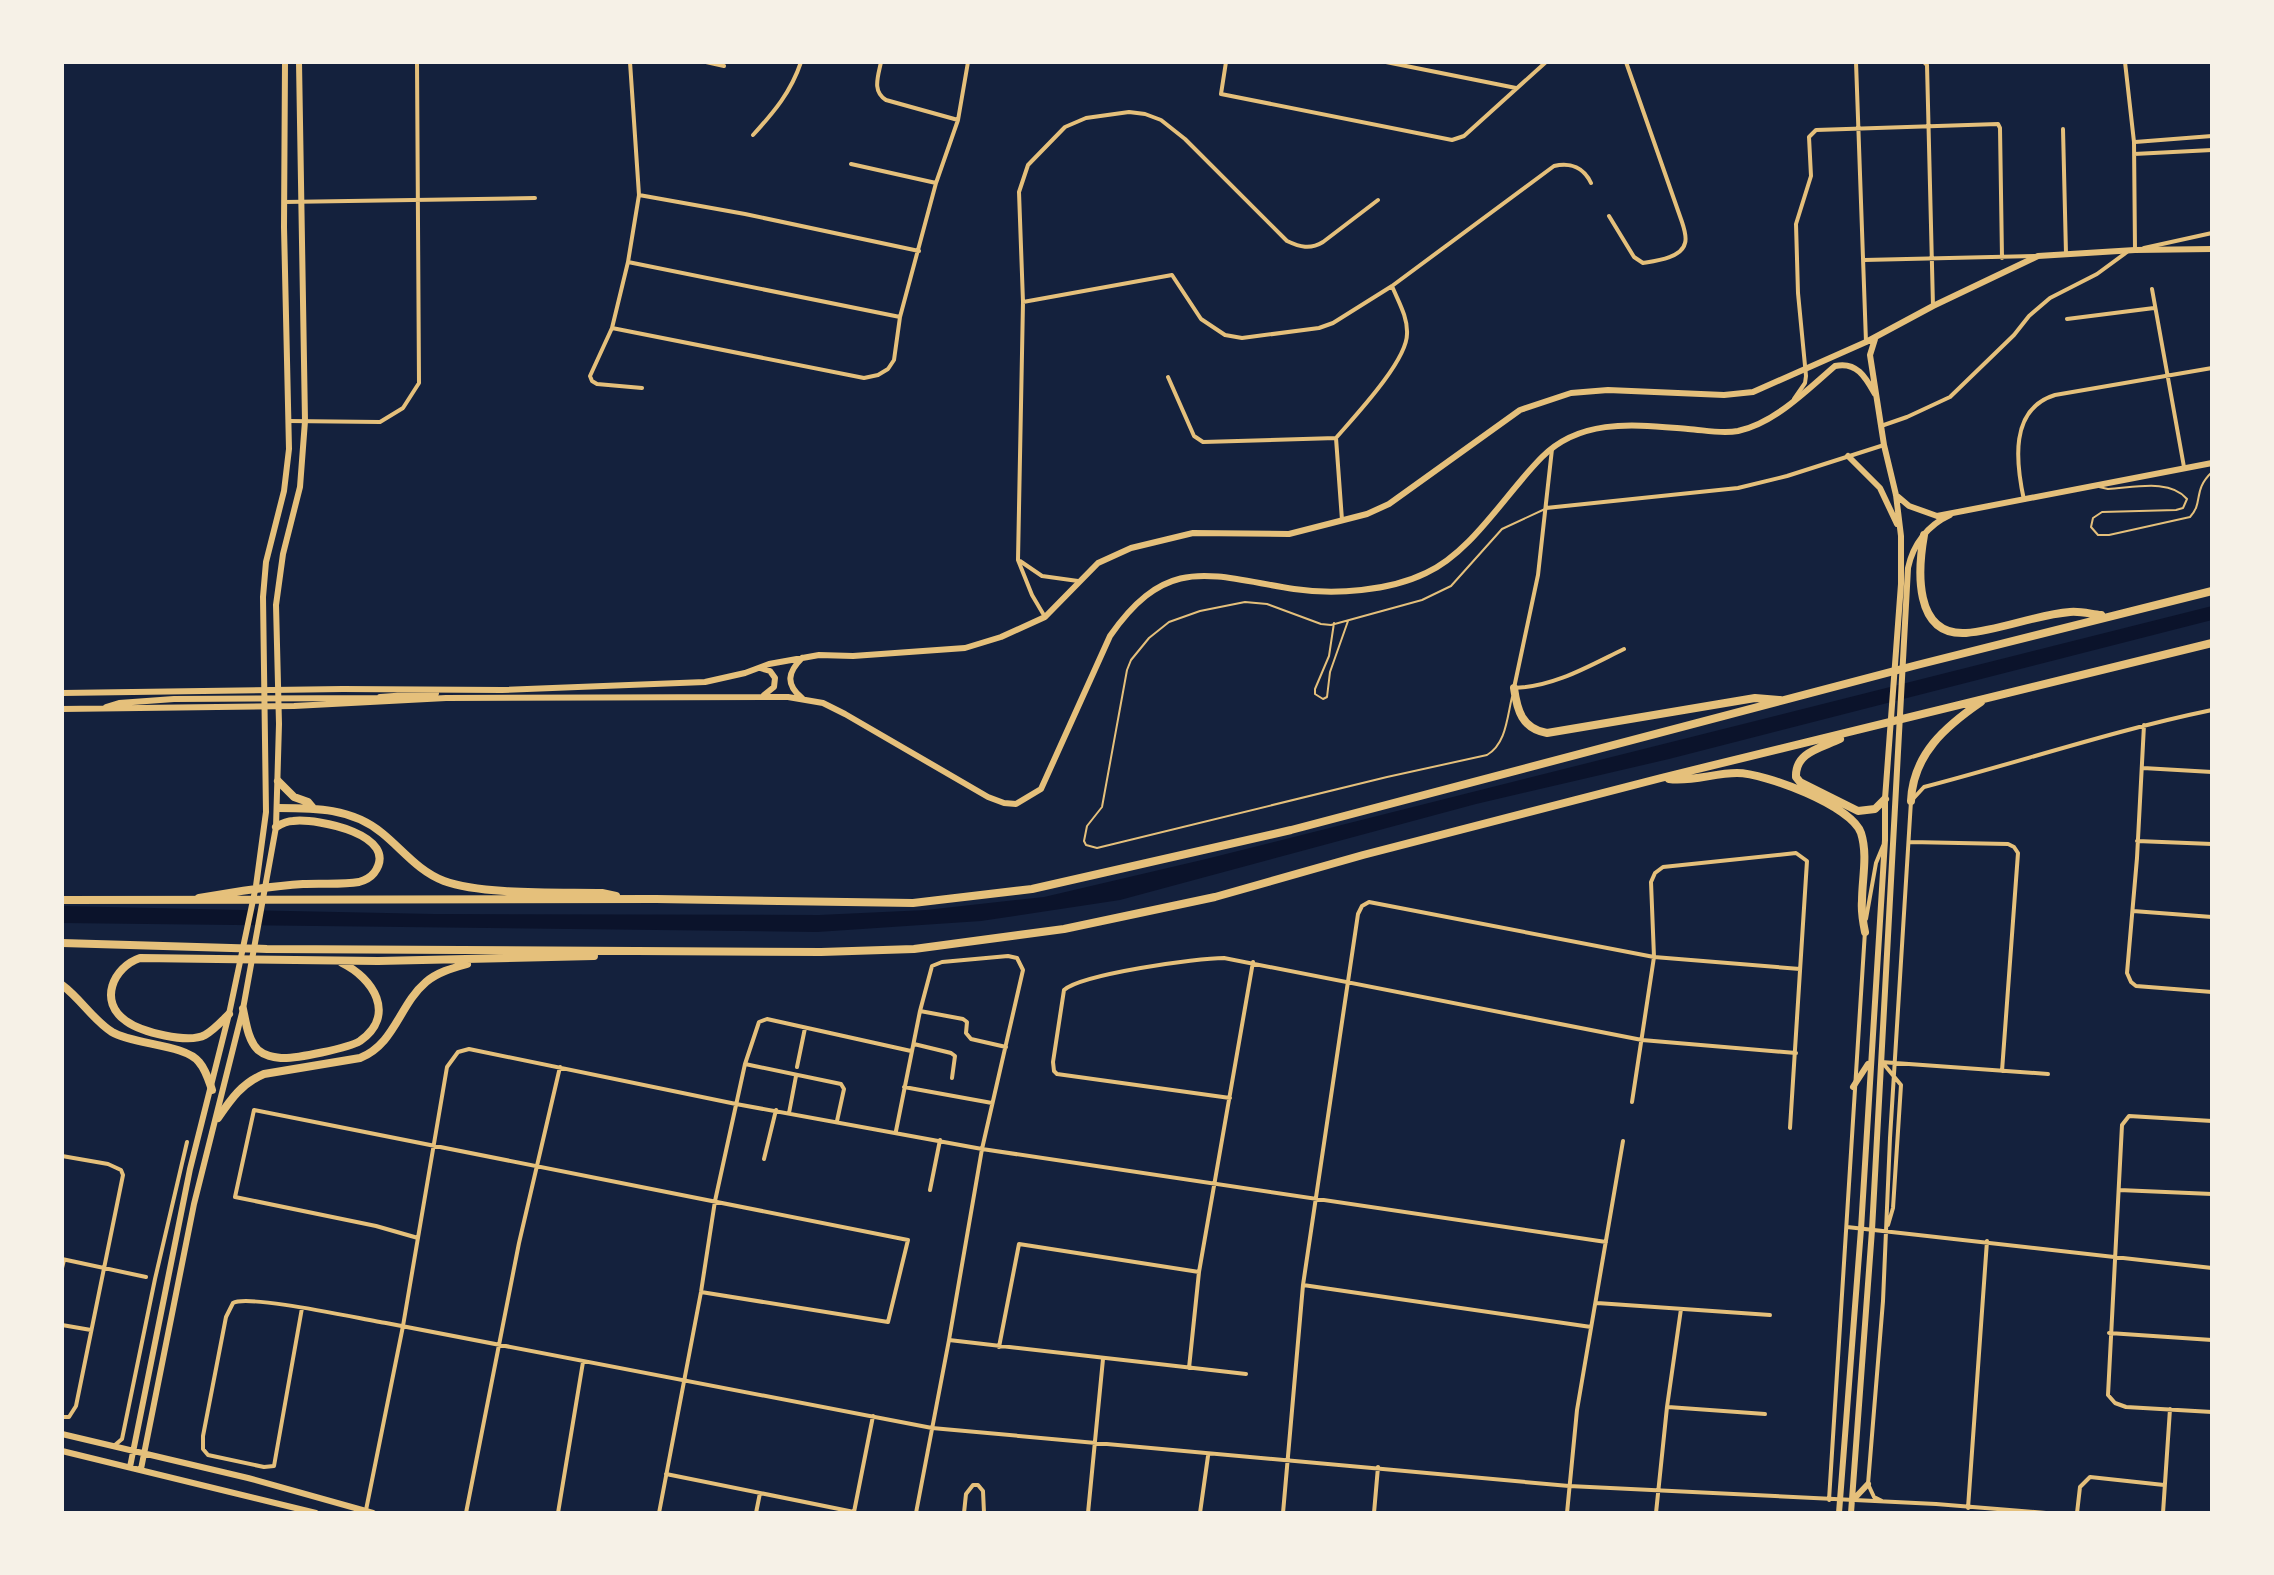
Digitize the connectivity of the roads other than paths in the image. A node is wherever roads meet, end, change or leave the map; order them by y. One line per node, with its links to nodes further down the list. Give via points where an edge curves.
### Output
1 (285, 62): 33 (main road)
2 (299, 62): 34 (main road)
3 (417, 62): 35 (street)
4 (630, 62): 30 (street)
5 (706, 62): 16 (street)
6 (801, 62): 22 (street, via 789,92)
7 (881, 62): 18 (street, via 879,95)
8 (968, 62): 18 (street)
9 (1226, 62): 17 (street, via 1221,94 1452,140 1464,136)
10 (1386, 62): 17 (street)
11 (1546, 62): 17 (street)
12 (1626, 62): 36 (street, via 1686,242 1681,251 1643,263)
13 (1856, 62): 21 (street)
14 (1924, 62): 19 (street)
15 (2125, 62): 24 (street)
16 (724, 66)
17 (1516, 88)
18 (958, 120): 28 (street)
19 (1929, 125): 21 (street); 43 (street, via 1993,123 2000,128); 45 (street)
20 (2063, 129): 41 (street)
21 (1857, 130): 44 (street); 58 (street, via 1816,130 1809,137 1811,176 1796,224)
22 (753, 135)
23 (2212, 136): 24 (street)
24 (2134, 142): 26 (street)
25 (2212, 150): 26 (street)
26 (2134, 154): 39 (street)
27 (851, 164): 28 (street)
28 (936, 183): 40 (street)
29 (1591, 183): 47 (street, via 1576,167 1554,166)
30 (639, 195): 40 (street); 46 (street)
31 (535, 198): 35 (street)
32 (1378, 200): 49 (street, via 1323,242 1301,247 1287,241 1161,120 1129,112 1086,118 1065,127 1028,165 1019,192)
33 (284, 202): 34 (street); 64 (main road)
34 (301, 202): 35 (street); 65 (main road)
35 (419, 202): 65 (street, via 420,366 411,399 380,422)
36 (1609, 216)
37 (2212, 233): 39 (street)
38 (2212, 249): 39 (main road)
39 (2132, 250): 41 (main road); 66 (street, via 2050,298 1950,397)
40 (919, 251): 52 (street)
41 (2066, 254): 42 (main road)
42 (2038, 256): 43 (street); 50 (main road)
43 (2002, 258): 45 (street)
44 (1864, 260): 45 (street); 56 (street)
45 (1931, 260): 50 (street)
46 (628, 262): 52 (street); 54 (street)
47 (1392, 286): 49 (street, via 1319,328 1242,338 1225,335 1201,319 1172,275); 67 (street, via 1405,317 1406,346)
48 (2152, 289): 51 (street)
49 (1023, 302): 82 (street)
50 (1933, 306): 55 (main road)
51 (2154, 308): 53 (street); 59 (street)
52 (900, 317): 54 (street, via 894,360 888,369 864,378)
53 (2067, 319)
54 (612, 328): 61 (street, via 591,369 592,381)
55 (1876, 335): 56 (main road); 62 (main road, via 1869,350)
56 (1866, 342): 58 (main road)
57 (2212, 368): 59 (street)
58 (1805, 370): 63 (street, via 1805,383); 79 (main road, via 1753,392 1608,390 1542,401 1512,415 1389,504)
59 (2167, 376): 72 (street); 76 (street, via 2040,402 2025,419 2017,445)
60 (1168, 377): 67 (street, via 1194,436 1203,442)
61 (642, 388)
62 (1875, 394): 63 (main road, via 1858,370 1843,364); 66 (main road)
63 (1793, 401): 69 (main road, via 1738,430 1614,425)
64 (289, 421): 65 (street); 95 (main road, via 284,491 263,597)
65 (305, 421): 96 (main road, via 300,487 278,581)
66 (1881, 426): 68 (main road)
67 (1336, 438): 79 (street)
68 (1884, 445): 70 (street); 75 (main road)
69 (1552, 447): 77 (street); 103 (main road, via 1453,558 1417,577 1318,591 1192,575 1144,597 1110,636 1041,789 1016,804 988,797 845,714)
70 (1848, 456): 77 (street, via 1738,488); 81 (main road, via 1880,488)
71 (2212, 463): 72 (main road)
72 (2184, 467): 74 (main road)
73 (2212, 472): 74 (lane, via 2200,484 2190,517 2109,535 2098,535 2091,527 2102,512 2176,510 2187,499 2166,487)
74 (2098, 487): 76 (main road)
75 (1896, 495): 78 (main road, via 1925,514); 81 (main road)
76 (2024, 500): 78 (main road)
77 (1546, 508): 88 (lane, via 1502,529 1451,586 1422,600); 94 (street)
78 (1950, 515): 80 (main road)
79 (1342, 520): 83 (main road, via 1289,534 1193,533 1131,548 1098,563)
80 (1924, 535): 84 (main road, via 1911,556); 86 (highway, via 1920,587 1930,618 1944,628 1966,633 2072,612)
81 (1901, 536): 84 (main road)
82 (1018, 560): 83 (street, via 1042,576); 87 (street)
83 (1079, 581): 87 (main road)
84 (1904, 584): 116 (main road); 153 (main road)
85 (2212, 591): 86 (highway)
86 (2110, 616): 104 (highway)
87 (1045, 617): 92 (main road, via 965,648)
88 (1349, 620): 89 (lane); 89 (lane, via 1323,699 1315,689 1329,656)
89 (1334, 623): 94 (lane, via 1245,602 1169,622 1149,638 1127,670 1102,807 1087,826 1086,845 1097,848 1487,755 1506,730)
90 (2212, 643): 101 (highway)
91 (1624, 649): 94 (street, via 1560,679)
92 (802, 658): 93 (main road); 103 (main road, via 789,681)
93 (756, 668): 99 (main road, via 705,682); 100 (main road, via 775,678 774,687)
94 (1514, 688): 104 (highway, via 1524,720 1547,733 1755,698)
95 (264, 690): 96 (main road); 98 (main road); 105 (main road)
96 (278, 690): 99 (main road); 106 (main road)
97 (62, 693): 98 (main road)
98 (98, 694): 102 (main road)
99 (447, 694): 100 (main road); 102 (main road); 106 (main road)
100 (761, 696): 103 (main road)
101 (1989, 697): 111 (highway); 117 (highway, via 1934,740 1913,779)
102 (174, 699): 108 (main road)
103 (804, 699)
104 (1784, 701): 126 (highway, via 1305,827 1032,889 913,903)
105 (265, 706): 106 (main road); 108 (main road); 120 (main road)
106 (278, 706): 115 (main road)
107 (62, 709): 108 (main road)
108 (99, 709)
109 (2212, 710): 110 (street)
110 (2144, 724): 112 (street); 117 (street, via 1924,787)
111 (1858, 730): 114 (highway); 116 (highway, via 1806,754 1797,763 1796,777 1858,811 1875,809)
112 (2142, 768): 113 (street); 123 (street)
113 (2212, 772)
114 (1661, 778): 131 (highway, via 1753,775 1853,819 1864,849); 134 (highway, via 1215,897 1064,929 914,949)
115 (278, 781): 118 (main road); 119 (highway)
116 (1885, 799): 122 (main road)
117 (1911, 801): 124 (street)
118 (278, 808): 119 (highway); 120 (main road); 121 (main road)
119 (313, 808): 126 (highway, via 370,825 431,876 449,883)
120 (266, 812): 145 (main road)
121 (276, 827): 128 (highway, via 303,821 345,828 376,846 379,864 360,882 304,884); 143 (main road)
122 (1885, 840): 131 (street); 152 (main road)
123 (2137, 841): 125 (street); 129 (street)
124 (1910, 842): 155 (street); 158 (street, via 2008,844 2018,853)
125 (2212, 844)
126 (628, 899): 128 (highway)
127 (62, 900): 128 (highway)
128 (180, 902)
129 (2133, 911): 130 (street); 142 (street, via 2127,973 2131,982 2151,989)
130 (2212, 917)
131 (1865, 932): 164 (street)
132 (62, 943): 133 (highway)
133 (267, 949): 134 (highway); 137 (highway)
134 (649, 952): 136 (highway)
135 (1654, 957): 139 (street); 139 (street, via 1651,882 1663,867 1796,853 1807,861); 140 (street, via 1369,902 1358,914); 147 (street)
136 (480, 960): 137 (highway); 172 (highway, via 427,981 374,1053 253,1078)
137 (339, 961): 143 (highway, via 364,976 378,999 375,1022 357,1043 287,1058 270,1056 252,1041); 145 (highway, via 140,958 113,980 116,1011 135,1026 187,1039 207,1034)
138 (1253, 962): 140 (street); 166 (street); 166 (street, via 1200,958 1105,975 1071,984 1062,999 1053,1062 1057,1074)
139 (1800, 969): 151 (street)
140 (1347, 982): 147 (street); 189 (street)
141 (62, 985): 165 (highway, via 116,1035 192,1055)
142 (2212, 992)
143 (243, 1009): 172 (main road)
144 (920, 1011): 148 (street); 149 (street, via 963,1019 971,1039); 149 (street, via 929,973 937,963 1017,958 1023,970)
145 (229, 1014): 165 (main road)
146 (805, 1028): 150 (street); 154 (street, via 767,1019 759,1022); 157 (street)
147 (1642, 1040): 151 (street); 167 (street)
148 (913, 1044): 150 (street); 162 (street, via 955,1056)
149 (1006, 1047): 168 (street)
150 (911, 1051): 163 (street)
151 (1796, 1053): 175 (street)
152 (1870, 1061): 153 (street); 164 (main road); 192 (main road)
153 (1881, 1062): 155 (street); 161 (street); 193 (main road)
154 (745, 1064): 160 (street); 169 (street)
155 (1894, 1064): 158 (street); 161 (street)
156 (560, 1067): 169 (street); 180 (street, via 478,1049 458,1052 447,1067); 184 (street)
157 (797, 1067)
158 (2002, 1071): 159 (street)
159 (2048, 1074)
160 (796, 1075): 171 (street); 173 (street, via 843,1086)
161 (1893, 1075): 194 (street); 194 (street, via 1901,1085 1899,1138)
162 (952, 1078)
163 (904, 1087): 168 (street); 176 (street)
164 (1853, 1087): 191 (street)
165 (212, 1090): 236 (main road, via 190,1169)
166 (1230, 1098): 185 (street)
167 (1632, 1102)
168 (993, 1103): 181 (street)
169 (736, 1104): 170 (street); 190 (street)
170 (776, 1110): 171 (street); 183 (street)
171 (789, 1113): 173 (street)
172 (218, 1118): 237 (main road, via 194,1204)
173 (837, 1121): 176 (street)
174 (2212, 1121): 187 (street, via 2129,1116 2122,1125)
175 (1790, 1128)
176 (896, 1131): 177 (street)
177 (940, 1140): 181 (street); 186 (street)
178 (1623, 1141): 197 (street)
179 (187, 1142): 234 (street, via 122,1439)
180 (433, 1146): 184 (street); 195 (street); 195 (street, via 254,1110 235,1197)
181 (982, 1149): 185 (street); 216 (street)
182 (62, 1156): 201 (street, via 108,1164 123,1175)
183 (764, 1159)
184 (537, 1165): 190 (street); 218 (street)
185 (1215, 1185): 189 (street); 203 (street)
186 (930, 1190)
187 (2119, 1190): 188 (street); 198 (street)
188 (2212, 1194)
189 (1316, 1199): 197 (street); 205 (street)
190 (715, 1201): 206 (street); 206 (street, via 908,1240 888,1322)
191 (1847, 1227): 192 (street); 247 (street)
192 (1861, 1229): 193 (street); 251 (main road)
193 (1872, 1230): 194 (street); 252 (main road)
194 (1886, 1231): 196 (street); 244 (street)
195 (418, 1238): 212 (street)
196 (1987, 1241): 198 (street); 254 (street)
197 (1606, 1242): 207 (street)
198 (2114, 1259): 202 (street); 215 (street)
199 (63, 1260): 200 (street); 201 (street)
200 (62, 1268)
201 (105, 1268): 204 (street); 214 (street)
202 (2212, 1268)
203 (1199, 1272): 219 (street, via 1019,1244); 222 (street)
204 (146, 1277)
205 (1303, 1285): 213 (street); 239 (street)
206 (701, 1292): 224 (street)
207 (1597, 1303): 209 (street); 213 (street)
208 (302, 1308): 208 (street, via 245,1299 233,1303 203,1436 203,1449 213,1458 274,1466); 212 (street)
209 (1681, 1309): 210 (street); 225 (street)
210 (1770, 1315)
211 (62, 1325): 214 (street)
212 (403, 1326): 218 (street); 255 (street)
213 (1591, 1327): 246 (street)
214 (91, 1330): 230 (street, via 75,1411)
215 (2109, 1333): 217 (street); 226 (street, via 2108,1395 2126,1407)
216 (949, 1340): 219 (street); 231 (street)
217 (2212, 1340)
218 (500, 1345): 221 (street); 258 (street)
219 (999, 1347): 220 (street)
220 (1103, 1359): 222 (street); 233 (street)
221 (584, 1361): 224 (street); 259 (street)
222 (1189, 1368): 223 (street)
223 (1246, 1374)
224 (685, 1380): 229 (street); 243 (street)
225 (1667, 1407): 228 (street); 248 (street)
226 (2170, 1409): 227 (street); 245 (street)
227 (2212, 1412)
228 (1765, 1414)
229 (873, 1416): 231 (street); 256 (street)
230 (62, 1417)
231 (932, 1428): 233 (street); 262 (street)
232 (62, 1434): 234 (main road)
233 (1095, 1443): 238 (street); 265 (street)
234 (112, 1446): 236 (main road)
235 (62, 1451): 240 (main road)
236 (133, 1451): 237 (main road); 240 (main road)
237 (144, 1454): 242 (main road); 255 (main road)
238 (1209, 1455): 239 (street); 266 (street)
239 (1286, 1458): 241 (street); 267 (street)
240 (130, 1467): 242 (main road)
241 (1378, 1467): 246 (street); 268 (street)
242 (141, 1469): 257 (main road)
243 (666, 1474): 249 (street); 260 (street)
244 (1868, 1484): 252 (main road); 253 (street, via 1874,1497)
245 (2164, 1485): 274 (street, via 2090,1477 2080,1487); 275 (street)
246 (1569, 1486): 248 (street); 269 (street)
247 (1829, 1487): 250 (street); 251 (street)
248 (1657, 1491): 250 (street); 270 (street)
249 (760, 1493): 256 (street); 261 (street)
250 (1829, 1500): 251 (street)
251 (1840, 1500): 252 (street); 271 (main road)
252 (1852, 1501): 253 (street); 272 (main road)
253 (1886, 1502): 254 (street)
254 (1968, 1508): 273 (street)
255 (368, 1512)
256 (854, 1512)
257 (316, 1513)
258 (466, 1513)
259 (558, 1513)
260 (659, 1513)
261 (756, 1513)
262 (916, 1513)
263 (964, 1513): 264 (street, via 973,1485 983,1491)
264 (984, 1513)
265 (1088, 1513)
266 (1200, 1513)
267 (1283, 1513)
268 (1374, 1513)
269 (1567, 1513)
270 (1656, 1513)
271 (1839, 1513)
272 (1851, 1513)
273 (2046, 1513)
274 (2077, 1513)
275 (2163, 1513)

